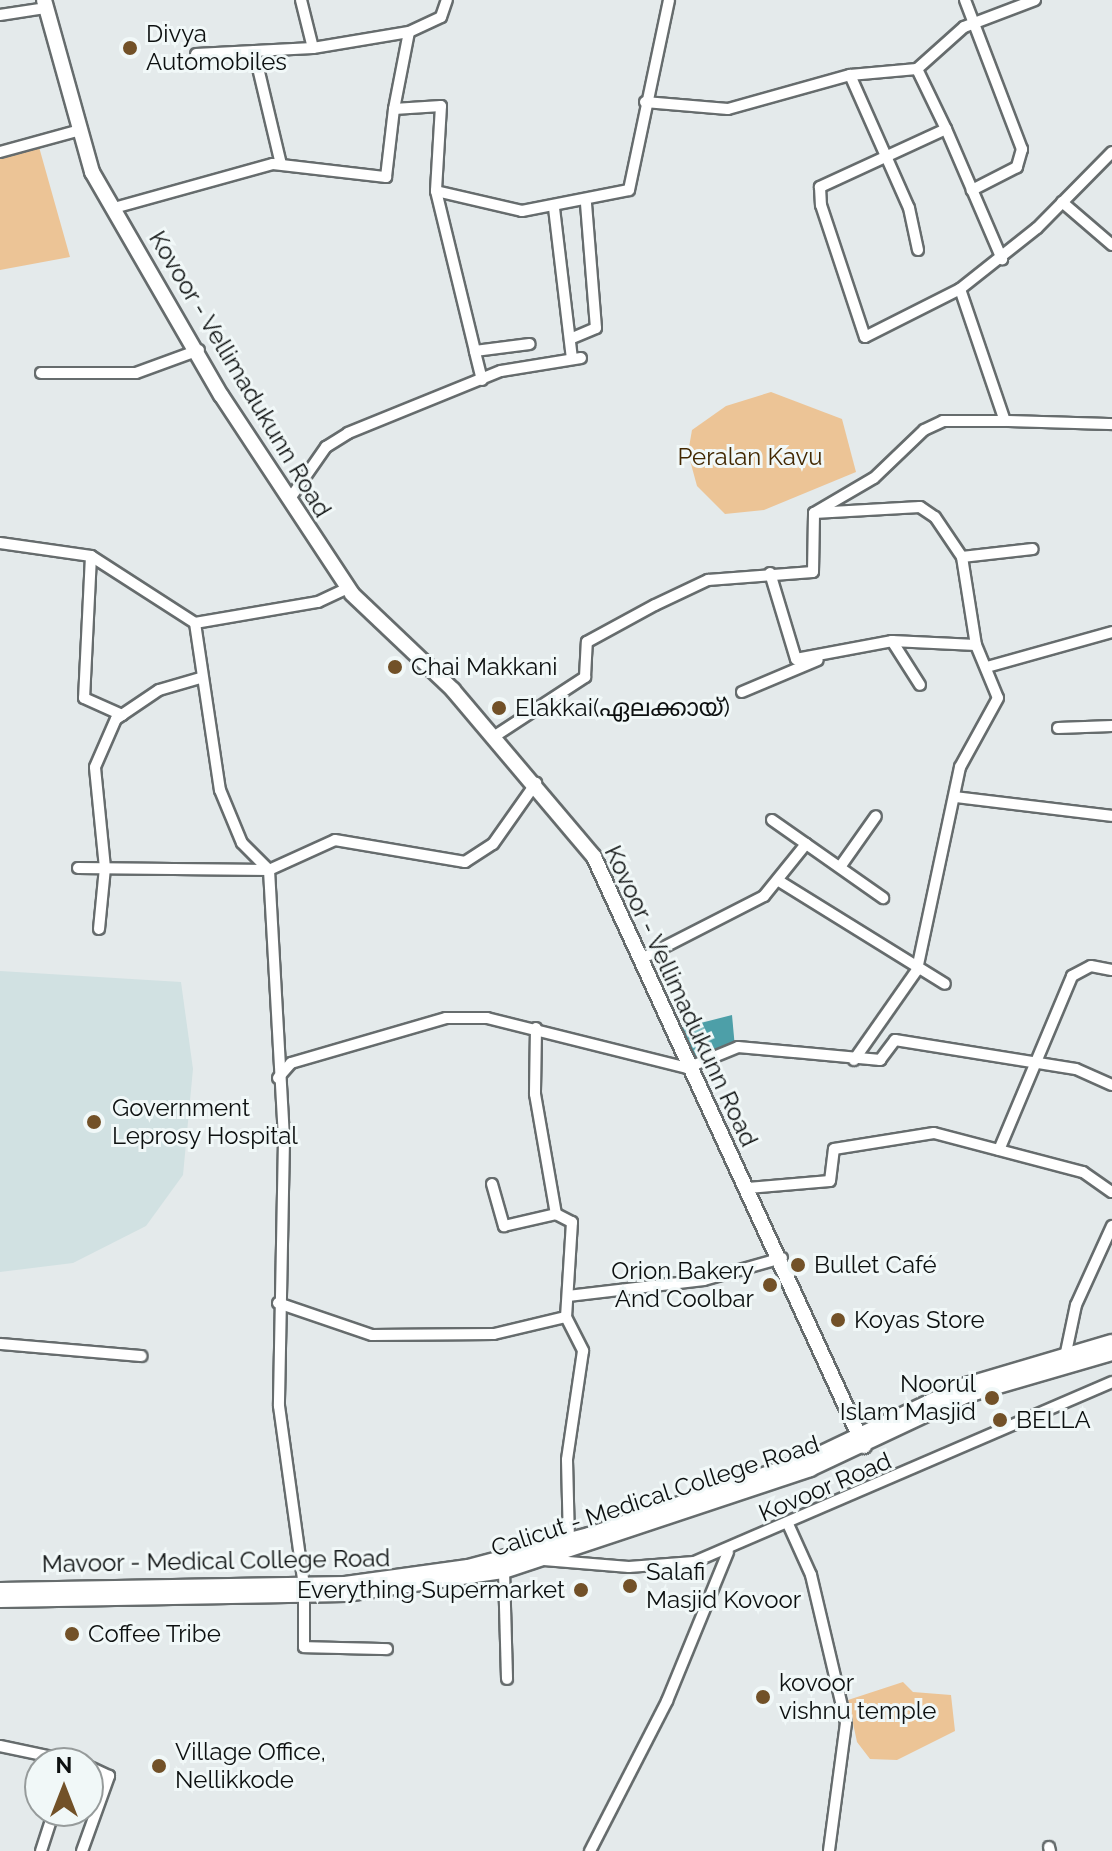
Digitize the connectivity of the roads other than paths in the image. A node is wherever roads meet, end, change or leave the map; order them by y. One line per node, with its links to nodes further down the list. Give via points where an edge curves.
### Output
1 (301, 0): 10 (street)
2 (447, 0): 9 (street, via 441,17)
3 (669, 0): 15 (street)
4 (965, 0): 8 (street)
5 (1035, 0): 8 (street)
6 (45, 4): 7 (street); 18 (main road, Kovoor - Vellimadukunn Road)
7 (0, 15)
8 (973, 22): 13 (street); 23 (street, via 1020,136 1022,159)
9 (409, 32): 10 (street); 16 (street)
10 (313, 48): 11 (street)
11 (254, 51): 12 (street); 22 (street)
12 (196, 54)
13 (917, 69): 14 (street); 17 (street)
14 (850, 75): 15 (street, via 728,109); 21 (street)
15 (645, 102): 26 (street, via 629,190)
16 (394, 109): 22 (street, via 386,177); 24 (street, via 441,106)
17 (946, 129): 21 (street); 23 (street)
18 (77, 131): 19 (street); 27 (main road, Kovoor - Vellimadukunn Road)
19 (0, 152)
20 (1112, 152): 25 (street)
21 (885, 153): 30 (street); 32 (street, via 820,187 865,337)
22 (281, 164): 27 (street)
23 (972, 190): 31 (street)
24 (436, 191): 28 (street, via 522,211); 36 (street)
25 (1062, 202): 29 (street); 31 (street)
26 (586, 203): 28 (street); 33 (street, via 596,328)
27 (114, 208): 35 (main road, Kovoor - Vellimadukunn Road)
28 (554, 208): 33 (street)
29 (1112, 245)
30 (918, 250)
31 (1002, 259): 32 (street)
32 (960, 289): 39 (street)
33 (570, 339): 38 (street, via 576,358)
34 (530, 344): 36 (street)
35 (199, 350): 37 (street, via 136,373); 41 (main road, Kovoor - Vellimadukunn Road)
36 (475, 351): 38 (street)
37 (41, 373)
38 (482, 380): 41 (street, via 348,433 326,447)
39 (1005, 421): 40 (street); 42 (street, via 934,424 874,478)
40 (1112, 424)
41 (289, 500): 48 (main road, Kovoor - Vellimadukunn Road)
42 (814, 513): 46 (street, via 920,507); 47 (street, via 813,572)
43 (0, 543): 45 (street)
44 (1033, 549): 46 (street)
45 (91, 556): 49 (street); 58 (street, via 84,698)
46 (962, 557): 52 (street)
47 (770, 573): 53 (street, via 796,659); 61 (street, via 708,580 605,630 587,642 585,677)
48 (348, 588): 49 (street, via 318,602); 61 (main road, Kovoor - Vellimadukunn Road)
49 (195, 623): 55 (street)
50 (1112, 632): 54 (street)
51 (892, 641): 52 (street); 53 (street); 56 (street)
52 (976, 645): 54 (street)
53 (830, 654): 57 (street)
54 (987, 667): 63 (street, via 998,698 960,767)
55 (200, 678): 58 (street, via 159,690); 71 (street, via 220,790 242,843)
56 (920, 685)
57 (742, 692)
58 (122, 715): 70 (street, via 95,767)
59 (1112, 726): 60 (street)
60 (1058, 728)
61 (495, 736): 62 (main road, Kovoor - Vellimadukunn Road)
62 (536, 783): 71 (street, via 493,844 465,862 335,840); 75 (main road, Kovoor - Vellimadukunn Road, via 594,857)
63 (955, 797): 65 (street); 76 (street)
64 (876, 816): 68 (street)
65 (1112, 816)
66 (772, 820): 67 (street)
67 (806, 844): 68 (street); 72 (street)
68 (840, 867): 73 (street)
69 (78, 868): 70 (street)
70 (105, 868): 71 (street); 74 (street)
71 (269, 870): 83 (street)
72 (779, 881): 75 (street); 76 (street)
73 (883, 898)
74 (99, 929)
75 (641, 959): 82 (main road, Kovoor - Vellimadukunn Road)
76 (917, 970): 78 (street); 80 (street)
77 (1112, 970): 81 (street, via 1091,966 1072,976)
78 (945, 984)
79 (536, 1028): 82 (street); 83 (street, via 446,1018 291,1063); 89 (street, via 535,1094)
80 (854, 1060): 81 (street, via 885,1058 895,1040); 82 (street, via 738,1047)
81 (1033, 1061): 84 (street); 85 (street)
82 (687, 1068): 87 (main road, Kovoor - Vellimadukunn Road)
83 (278, 1078): 93 (street, via 285,1188)
84 (1112, 1085)
85 (999, 1150): 87 (street, via 934,1133 834,1149 830,1181); 88 (street, via 1083,1172)
86 (492, 1184): 89 (street, via 504,1226)
87 (748, 1188): 91 (main road, Kovoor - Vellimadukunn Road)
88 (1112, 1192)
89 (556, 1214): 92 (street, via 572,1222)
90 (1112, 1226): 99 (street, via 1076,1305)
91 (782, 1258): 92 (street, via 704,1280); 102 (main road, Kovoor - Vellimadukunn Road)
92 (568, 1296): 94 (street)
93 (278, 1303): 94 (street, via 372,1335 494,1334); 109 (street, via 279,1406)
94 (566, 1317): 104 (street, via 583,1351 567,1460)
95 (1112, 1342): 99 (main road, Mavoor - Medical College Road)
96 (0, 1344): 98 (street)
97 (1112, 1353): 101 (main road, via 967,1395)
98 (141, 1356)
99 (1065, 1357): 101 (main road, Mavoor - Medical College Road, via 963,1386)
100 (1111, 1384): 103 (street, Kovoor Road)
101 (908, 1419): 102 (main road, Mavoor - Medical College Road)
102 (862, 1442): 104 (main road, Mavoor - Medical College Road); 106 (main road, Calicut - Medical College Road)
103 (788, 1524): 105 (street, Kovoor Road); 122 (street, via 811,1575 846,1723)
104 (569, 1541): 106 (main road, Mavoor - Medical College Road)
105 (728, 1552): 106 (street, Kovoor Road, via 629,1567); 121 (street, via 667,1701)
106 (530, 1559): 107 (main road, Calicut - Medical College Road); 109 (main road, Mavoor - Medical College Road)
107 (504, 1571): 109 (main road, Calicut - Medical College Road, via 410,1589); 112 (street)
108 (0, 1590): 109 (main road, Mavoor - Medical College Road)
109 (304, 1591): 110 (main road, Calicut - Medical College Road); 111 (street, via 304,1647)
110 (0, 1600)
111 (387, 1649)
112 (507, 1679)
113 (0, 1746): 114 (street)
114 (24, 1751)
115 (104, 1774): 116 (street, via 109,1776)
116 (104, 1790)
117 (49, 1827): 119 (street)
118 (91, 1827): 120 (street)
119 (41, 1851)
120 (82, 1851)
121 (590, 1851)
122 (829, 1851)

